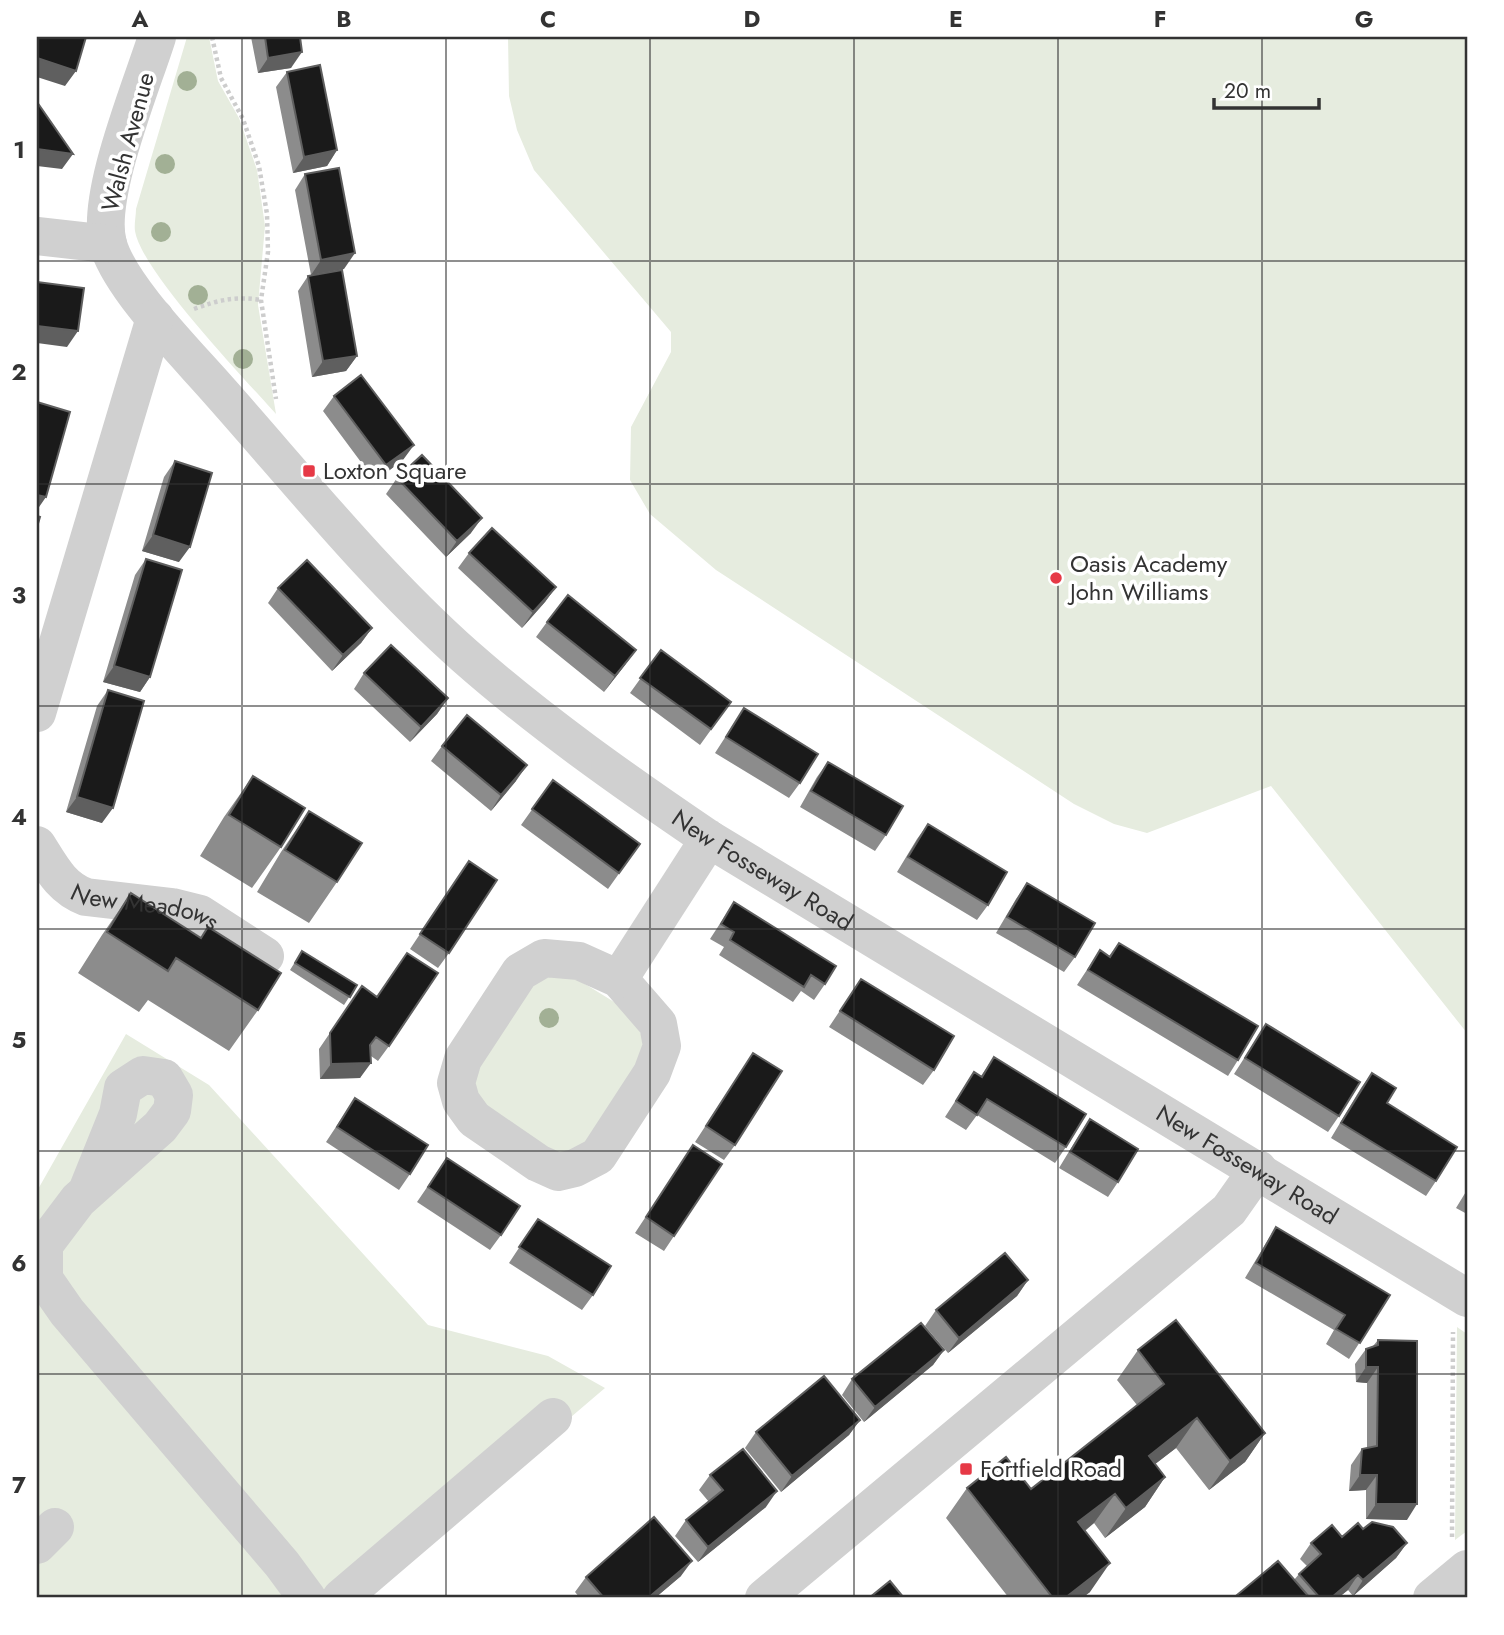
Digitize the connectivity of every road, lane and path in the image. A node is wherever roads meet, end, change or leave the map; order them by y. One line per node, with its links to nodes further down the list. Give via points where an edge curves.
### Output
1 (158, 37): 4 (street, Walsh Avenue, via 112,183 106,214)
2 (212, 37): 5 (path, via 220,78 243,119 259,166 268,251)
3 (37, 236): 4 (street)
4 (108, 244): 6 (street, Walsh Avenue)
5 (261, 300): 6 (path, via 219,300); 7 (path, via 279,419)
6 (160, 323): 7 (street, New Fosseway Road); 8 (street)
7 (264, 442): 9 (street, New Fosseway Road, via 465,655 603,766)
8 (37, 713)
9 (709, 839): 12 (street); 13 (street, New Fosseway Road)
10 (37, 845): 11 (street, New Meadows, via 57,877 73,892 200,914)
11 (265, 956)
12 (619, 979): 12 (street, via 658,1024 662,1046 652,1073 598,1156 558,1172 474,1119 461,1101 456,1083 463,1059 520,972 544,958 579,961)
13 (1258, 1169): 15 (street, New Fosseway Road); 20 (street, via 1229,1210)
14 (87, 1191): 18 (street, via 44,1245 44,1279)
15 (1460, 1294): 17 (path)
16 (553, 1417): 19 (street)
17 (1450, 1583)
18 (307, 1598)
19 (341, 1598)
20 (764, 1598)

